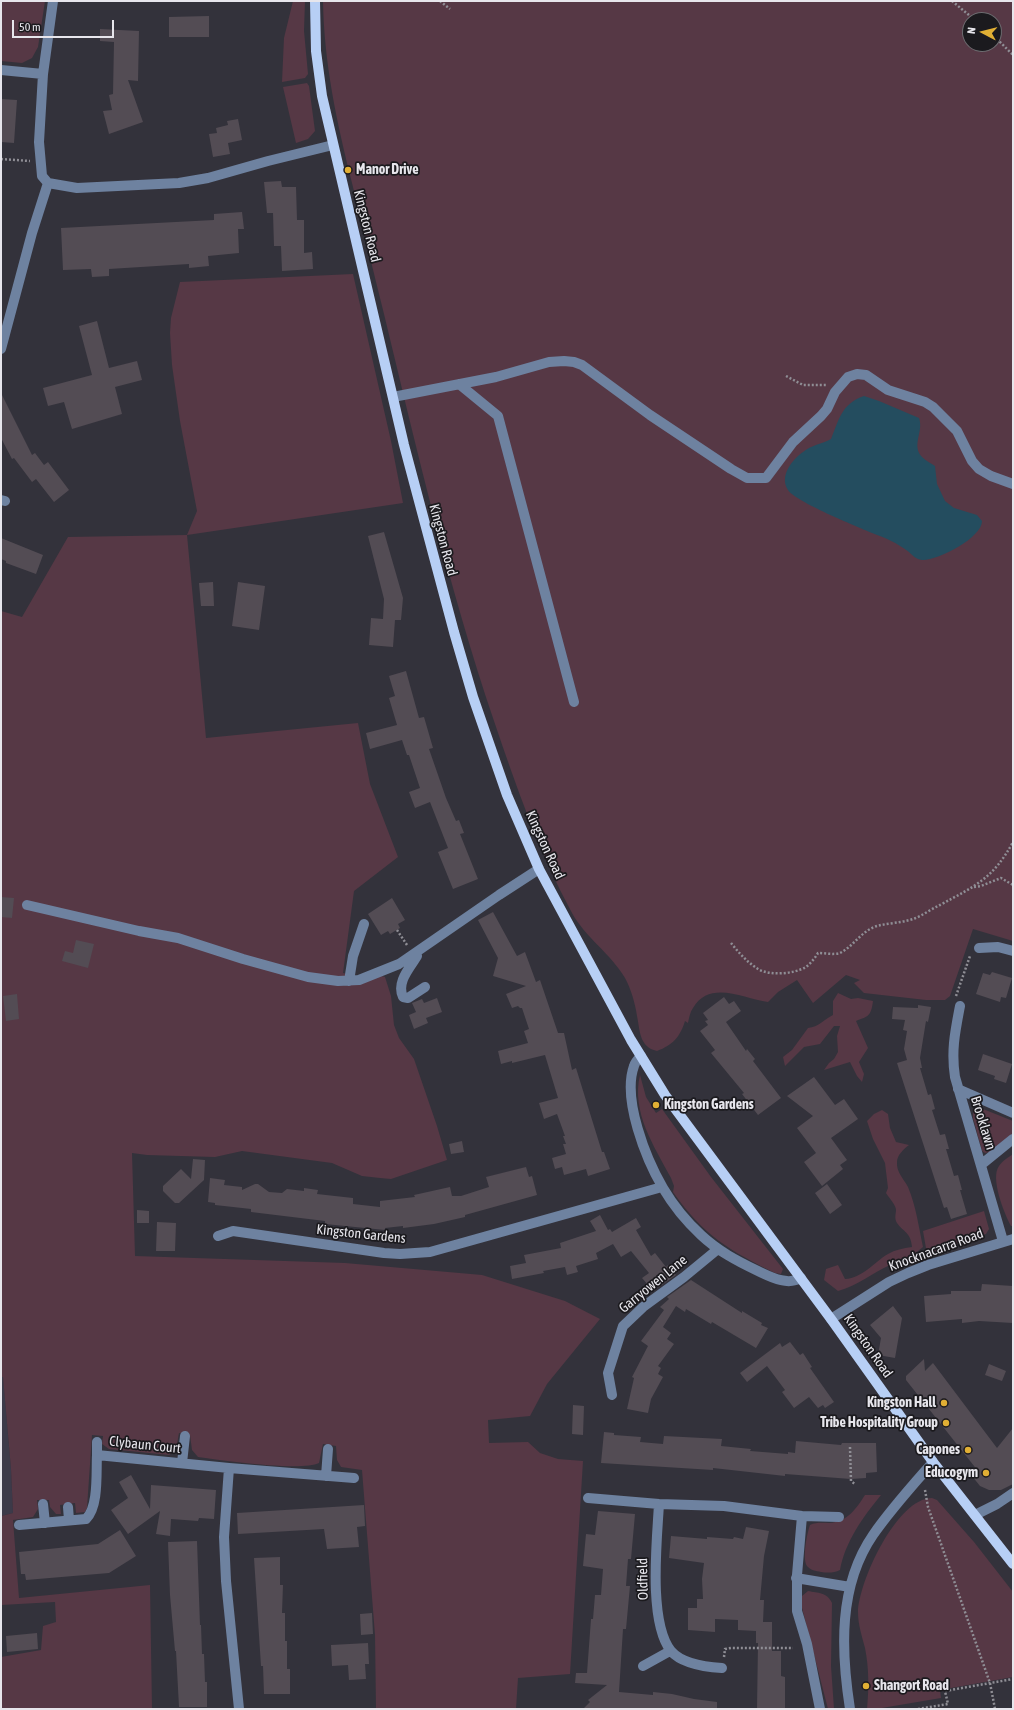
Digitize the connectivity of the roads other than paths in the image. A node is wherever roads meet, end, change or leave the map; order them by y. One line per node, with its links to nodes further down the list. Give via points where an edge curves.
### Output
1 (53, 1): 4 (street)
2 (315, 1): 5 (main road, Kingston Road, via 316,51 322,96)
3 (1, 70): 4 (street)
4 (43, 74): 6 (street, via 40,161 42,176)
5 (333, 145): 6 (street, via 208,178 179,183 77,188); 10 (main road, Kingston Road)
6 (48, 183): 7 (street)
7 (5, 315): 8 (street)
8 (1, 349)
9 (459, 384): 10 (street); 11 (street, via 549,362 574,362 582,365 700,450 739,474 756,479 766,478 793,442 822,416 836,390 848,377 866,375 888,390 933,407 957,431 972,461 979,469); 12 (street, via 498,416)
10 (393, 397): 13 (main road, Kingston Road, via 424,524 473,697 508,795)
11 (1013, 484)
12 (574, 702)
13 (539, 869): 18 (street); 22 (main road, Kingston Road)
14 (27, 905): 19 (street, via 178,938 308,976)
15 (364, 924): 19 (street, via 353,956)
16 (979, 948): 17 (street, via 998,947)
17 (1013, 952)
18 (415, 953): 19 (street, via 399,964 359,980); 20 (street, via 417,956 403,980 400,991 403,997 408,998)
19 (349, 981)
20 (425, 987)
21 (960, 1006): 23 (street, Brooklawn, via 952,1045 952,1060)
22 (641, 1056): 27 (street, via 634,1064 632,1073 636,1126); 31 (main road, Kingston Road, via 692,1134)
23 (958, 1089): 24 (street, Brooklawn); 26 (street, Brooklawn)
24 (1013, 1112)
25 (1013, 1139): 26 (street, Brooklawn)
26 (982, 1164): 29 (street, Brooklawn)
27 (662, 1187): 28 (street, Kingston Gardens, via 430,1252 384,1253 233,1231); 30 (street, via 688,1222)
28 (218, 1236)
29 (1008, 1240): 32 (street, Knocknacarra Road, via 928,1265 888,1282)
30 (718, 1249): 31 (street, via 773,1278 788,1282); 33 (street, Garryowen Lane, via 643,1307 623,1326 608,1373)
31 (800, 1278): 32 (main road, Kingston Road)
32 (831, 1319): 38 (main road, Kingston Road)
33 (612, 1395)
34 (185, 1436): 39 (street)
35 (97, 1442): 37 (street)
36 (328, 1449): 41 (street)
37 (97, 1455): 39 (street, Clybaun Court); 51 (street, Clybaun Court, via 95,1498 91,1514 86,1519)
38 (933, 1462): 48 (main road, Kingston Road); 56 (street, via 872,1536 855,1569)
39 (182, 1463): 40 (street, Clybaun Court)
40 (228, 1468): 41 (street, Clybaun Court); 60 (street, via 224,1537 226,1581)
41 (326, 1476): 42 (street, Clybaun Court)
42 (354, 1478)
43 (1013, 1492): 48 (street)
44 (588, 1498): 46 (street)
45 (43, 1504): 52 (street)
46 (660, 1504): 49 (street, via 724,1506); 57 (street, Oldfield, via 655,1592 661,1627)
47 (68, 1507): 51 (street)
48 (975, 1515): 54 (main road, Kingston Road)
49 (802, 1516): 50 (street); 55 (street)
50 (840, 1517)
51 (69, 1520): 52 (street, Clybaun Court)
52 (45, 1523): 53 (street, Clybaun Court)
53 (19, 1525)
54 (1013, 1564)
55 (796, 1578): 56 (street); 61 (street, via 796,1611 807,1644)
56 (850, 1587): 62 (street, via 844,1628)
57 (670, 1651): 58 (street); 59 (street, via 698,1665)
58 (643, 1666)
59 (722, 1668)
60 (239, 1709)
61 (820, 1709)
62 (850, 1709)

